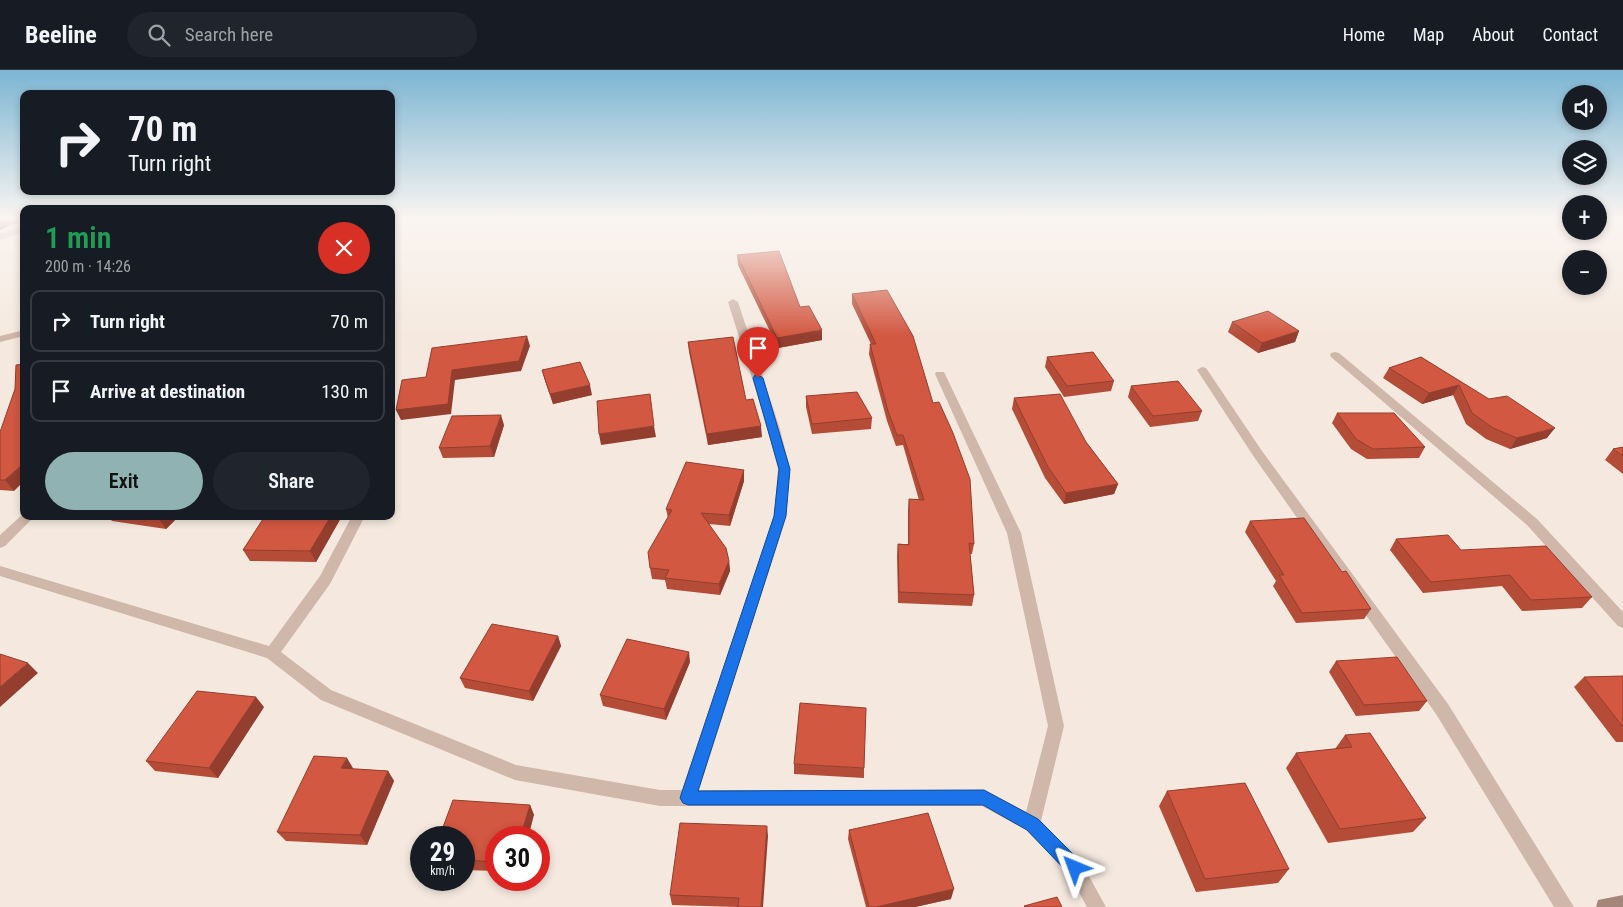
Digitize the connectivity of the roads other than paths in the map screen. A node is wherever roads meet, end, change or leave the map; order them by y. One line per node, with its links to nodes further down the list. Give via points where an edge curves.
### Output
1 (733, 302): 13 (street, via 784,469 780,516)
2 (20, 334): 3 (street)
3 (0, 339)
4 (1334, 355): 11 (street, via 1532,522)
5 (1202, 370): 17 (street, via 1258,454 1442,708)
6 (940, 374): 14 (street, via 1014,533 1056,726)
7 (25, 520): 9 (street)
8 (357, 520): 12 (street, via 326,580)
9 (0, 543)
10 (0, 571): 12 (street)
11 (1623, 622)
12 (272, 653): 13 (street, via 326,695 515,772 660,798)
13 (688, 798): 14 (street, via 984,798)
14 (1032, 824): 16 (street, via 1075,868)
15 (1623, 904): 18 (street)
16 (1097, 907)
17 (1565, 907)
18 (1605, 907)

